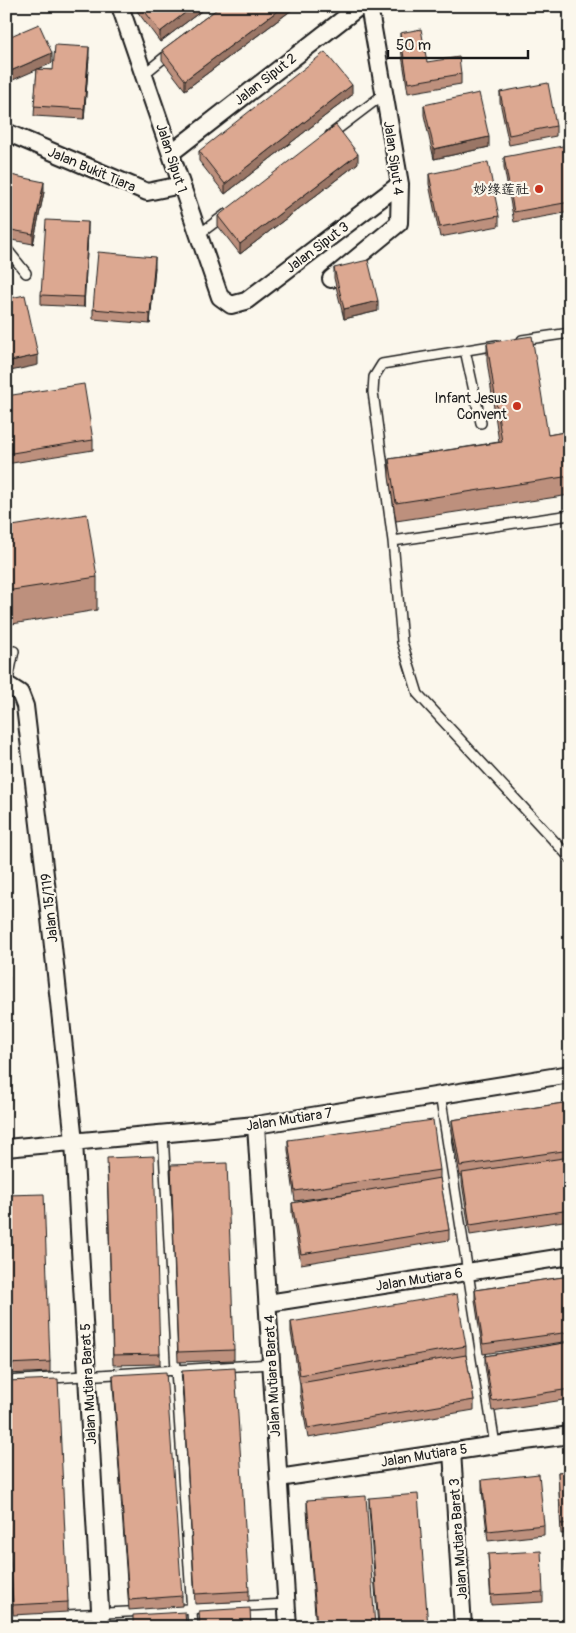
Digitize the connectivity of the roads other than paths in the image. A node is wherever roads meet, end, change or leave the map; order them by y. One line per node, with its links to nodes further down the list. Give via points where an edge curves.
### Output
1 (120, 6): 5 (street, Jalan Siput 1)
2 (360, 6): 9 (street, Jalan Siput 2)
3 (369, 6): 6 (street, Jalan Siput 4)
4 (178, 47): 5 (lane)
5 (144, 74): 9 (street, Jalan Siput 1)
6 (384, 94): 8 (lane); 10 (street, Jalan Siput 4)
7 (6, 132): 11 (street, Jalan Bukit Tiara, via 147,192)
8 (321, 142)
9 (171, 153): 11 (street, Jalan Siput 1)
10 (400, 184): 16 (street, Jalan Siput 4, via 399,223); 17 (street, Jalan Siput 3, via 246,301)
11 (181, 185): 13 (street, Jalan Siput 1)
12 (236, 207): 13 (lane)
13 (198, 235): 17 (street, Jalan Siput 1, via 220,297)
14 (6, 248): 15 (lane)
15 (26, 273)
16 (331, 279)
17 (232, 305)
18 (570, 333): 19 (lane)
19 (465, 350): 20 (lane); 22 (lane, via 382,364 374,377 373,392)
20 (481, 423)
21 (570, 515): 22 (lane)
22 (393, 541): 25 (lane, via 402,642 418,694)
23 (14, 651): 24 (lane)
24 (7, 684): 30 (street, Jalan 15/119, via 20,693 25,706)
25 (570, 858)
26 (570, 1074): 27 (street, Jalan Mutiara 7)
27 (440, 1094): 28 (street, Jalan Mutiara 7); 33 (lane)
28 (256, 1125): 29 (street, Jalan Mutiara 7); 34 (street, Jalan Mutiara Barat 4)
29 (163, 1133): 30 (street, Jalan Mutiara 7); 36 (lane)
30 (74, 1141): 31 (street, Jalan Mutiara 7); 37 (street, Jalan Mutiara Barat 5)
31 (6, 1148)
32 (570, 1256): 33 (street, Jalan Mutiara 6)
33 (468, 1271): 34 (street, Jalan Mutiara 6); 40 (lane)
34 (268, 1302): 35 (street, Jalan Mutiara Barat 4)
35 (271, 1364): 36 (lane); 42 (street, Jalan Mutiara Barat 4)
36 (176, 1370): 37 (lane); 45 (lane)
37 (87, 1376): 38 (lane); 46 (street, Jalan Mutiara Barat 5)
38 (6, 1381)
39 (570, 1435): 40 (street, Jalan Mutiara 5)
40 (495, 1444): 41 (street, Jalan Mutiara 5)
41 (452, 1451): 42 (street, Jalan Mutiara 5); 50 (street, Jalan Mutiara Barat 3)
42 (279, 1478): 44 (street, Jalan Mutiara Barat 4)
43 (6, 1591): 47 (lane)
44 (287, 1604): 45 (lane); 49 (street, Jalan Mutiara Barat 4)
45 (192, 1608): 46 (lane); 48 (lane)
46 (101, 1620): 47 (lane)
47 (7, 1621)
48 (193, 1627)
49 (288, 1627)
50 (463, 1627)

